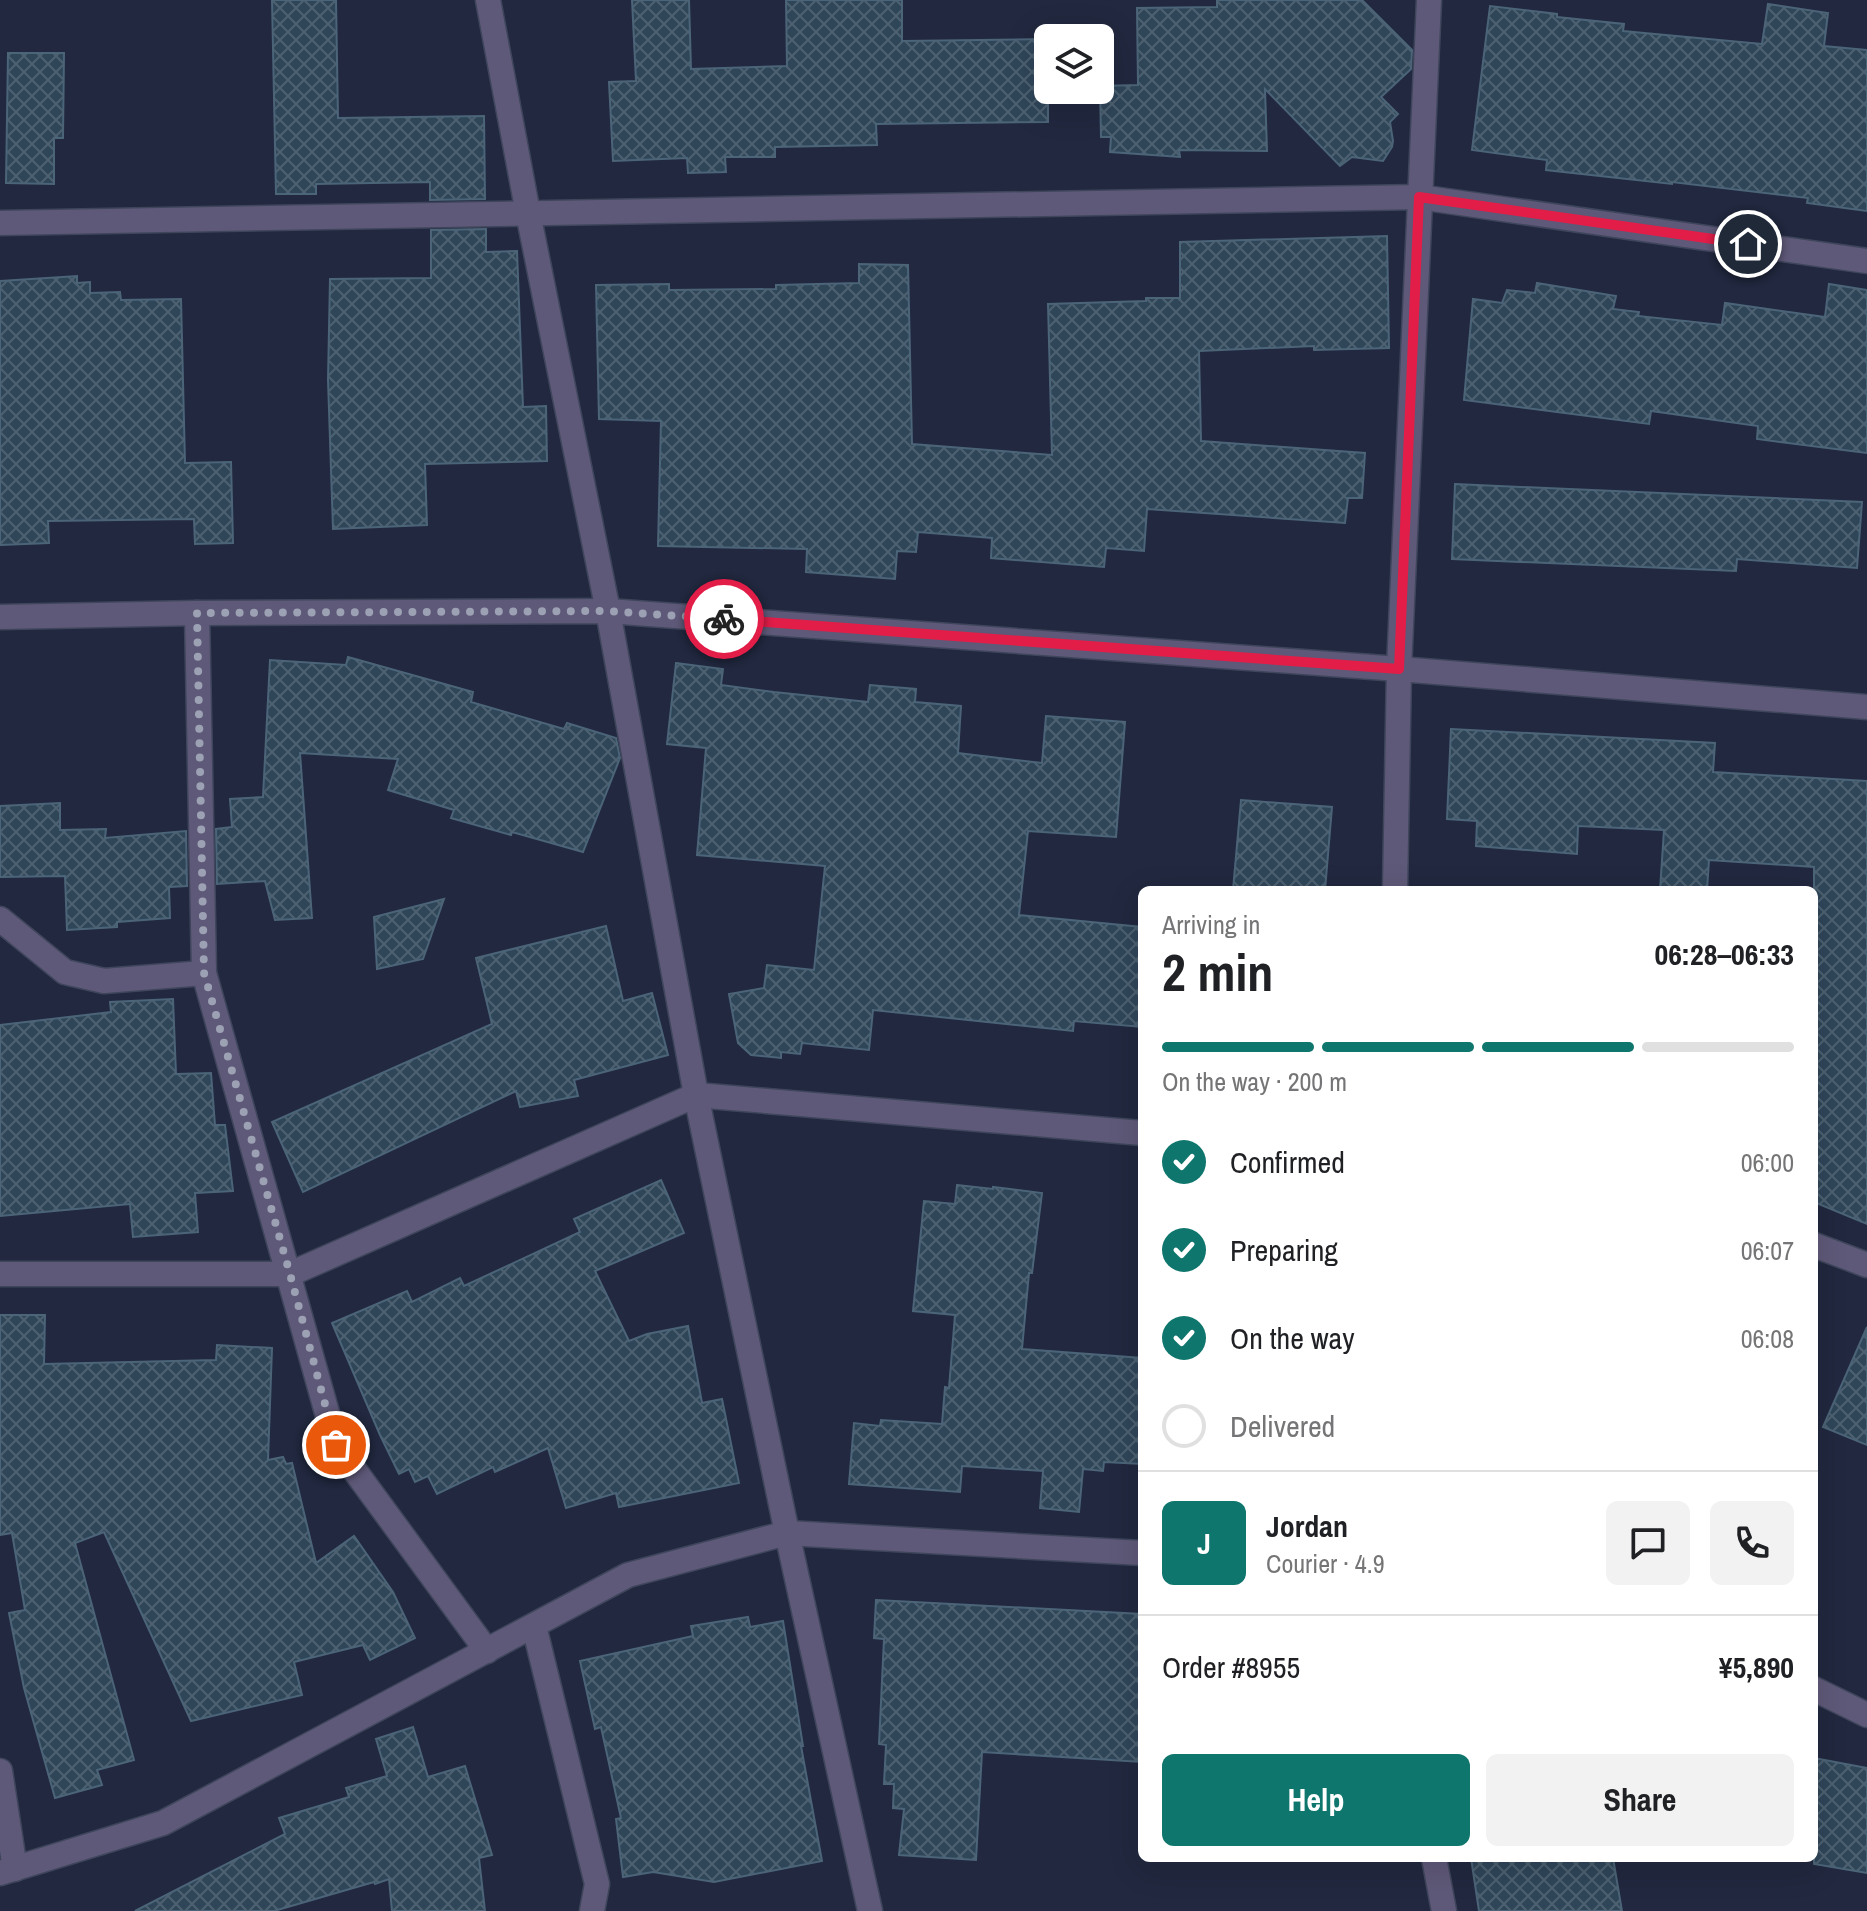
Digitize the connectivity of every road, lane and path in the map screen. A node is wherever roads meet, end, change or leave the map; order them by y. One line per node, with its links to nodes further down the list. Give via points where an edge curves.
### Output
1 (488, 0): 4 (street)
2 (1429, 0): 3 (street)
3 (1419, 197): 4 (street); 6 (street); 10 (street)
4 (528, 213): 5 (street); 7 (street)
5 (0, 223)
6 (1867, 261)
7 (608, 611): 8 (street); 10 (street); 15 (street)
8 (197, 613): 9 (street); 14 (street)
9 (0, 617)
10 (1399, 669): 11 (street); 12 (street)
11 (1867, 707)
12 (1395, 886)
13 (0, 919): 14 (street, via 65,972 104,981)
14 (204, 973): 20 (street)
15 (696, 1095): 16 (street); 20 (street); 21 (street)
16 (1138, 1133)
17 (1818, 1247): 18 (street)
18 (1867, 1265)
19 (0, 1274): 20 (street)
20 (290, 1274): 24 (street, via 336,1445)
21 (787, 1533): 22 (street); 23 (street, via 628,1575); 31 (street)
22 (1138, 1553)
23 (534, 1626): 24 (street); 30 (street, via 597,1884)
24 (487, 1651): 29 (street, via 163,1823)
25 (1818, 1691): 26 (street)
26 (1867, 1715)
27 (0, 1771): 29 (street)
28 (1435, 1862): 32 (street)
29 (8, 1871)
30 (592, 1911)
31 (870, 1911)
32 (1444, 1911)

